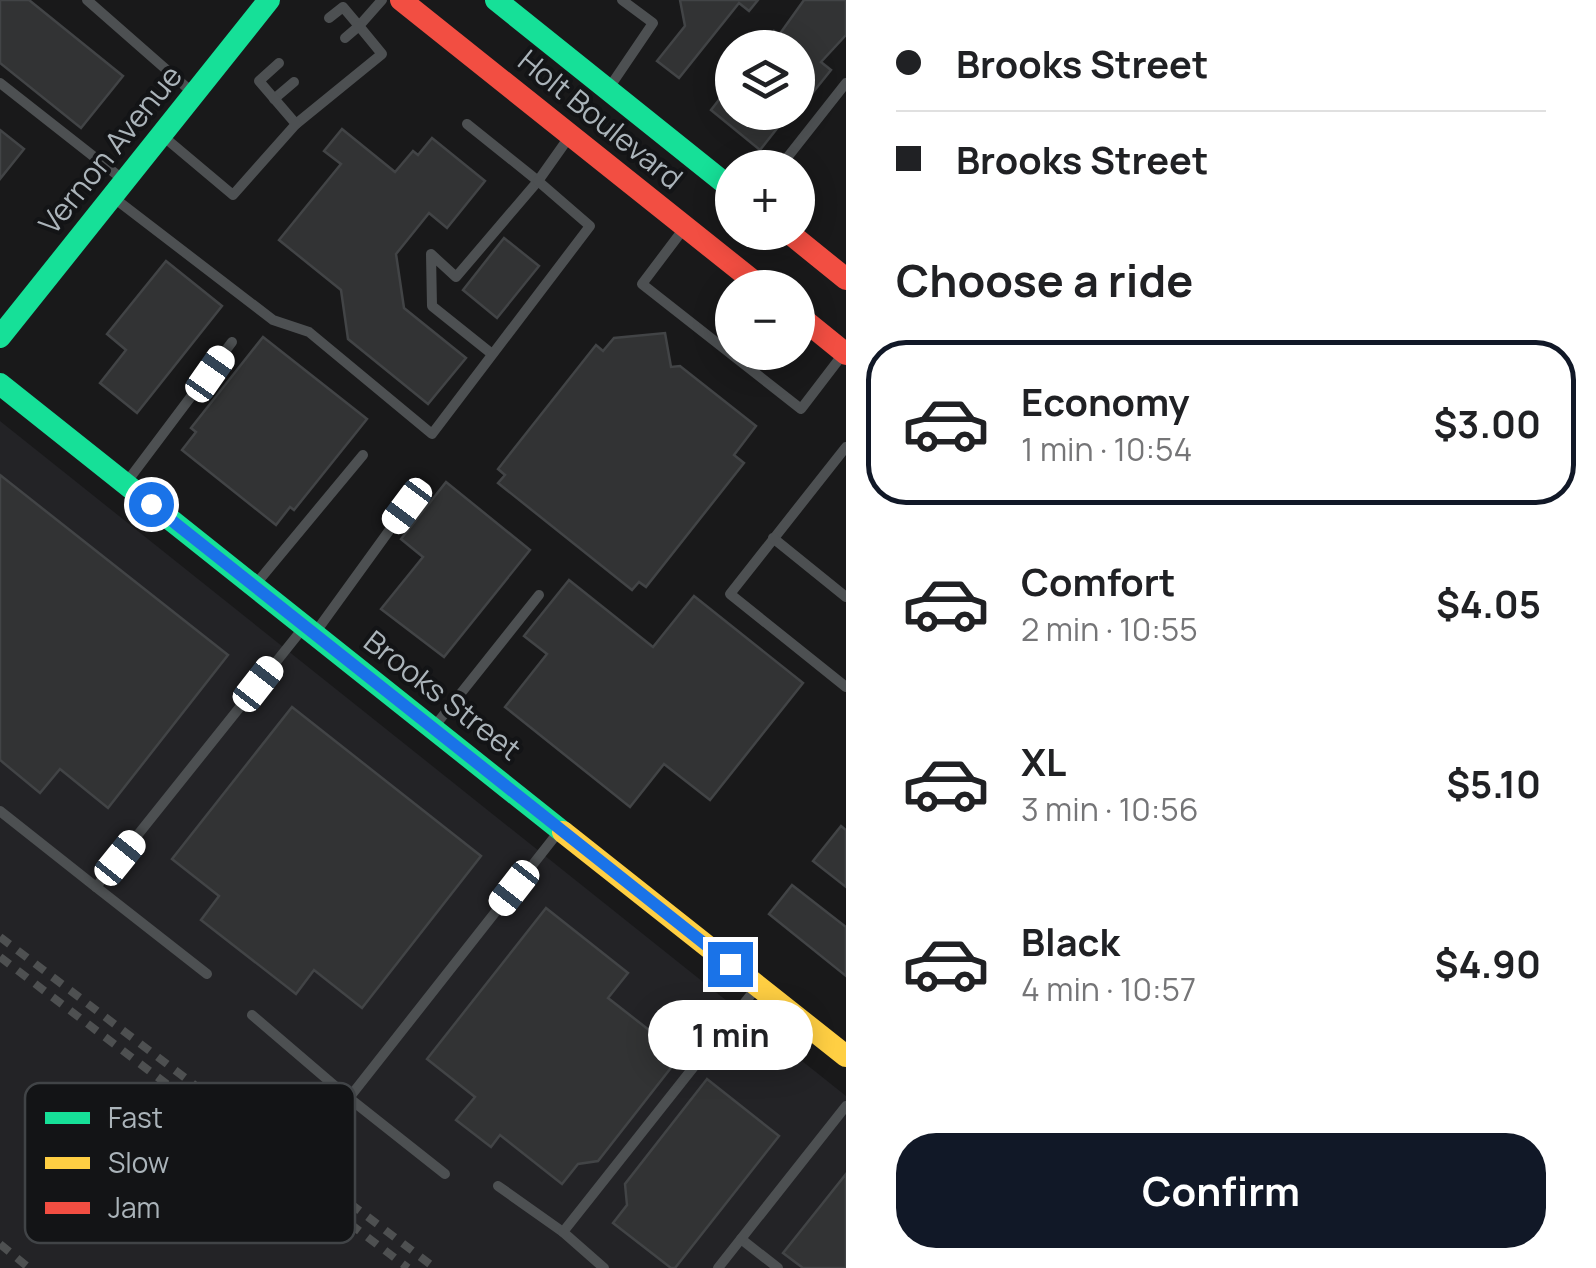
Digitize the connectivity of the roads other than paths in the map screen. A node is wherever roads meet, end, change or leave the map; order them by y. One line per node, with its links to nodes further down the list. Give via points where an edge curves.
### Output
1 (87, 0): 15 (lane)
2 (268, 0): 15 (street, Vernon Avenue)
3 (382, 0): 8 (lane)
4 (401, 0): 20 (street, Holt Boulevard)
5 (496, 0): 14 (street, Holt Boulevard)
6 (622, 0): 14 (lane, via 653,23)
7 (329, 18): 8 (lane, via 342,7)
8 (359, 26): 9 (lane); 17 (lane, via 382,54)
9 (345, 38)
10 (279, 63): 16 (lane, via 258,81)
11 (294, 82): 16 (lane)
12 (846, 82): 21 (lane)
13 (0, 83): 24 (lane)
14 (608, 90): 22 (street, Holt Boulevard)
15 (194, 94): 19 (street, Vernon Avenue)
16 (274, 98): 17 (lane)
17 (296, 124): 19 (lane, via 232,195)
18 (468, 124): 23 (lane)
19 (161, 134): 24 (street, Vernon Avenue)
20 (570, 135): 23 (lane); 25 (street, Holt Boulevard)
21 (793, 150)
22 (715, 175)
23 (538, 182): 33 (lane, via 590,226); 33 (lane, via 456,276 431,254 432,306)
24 (118, 188): 30 (street, Vernon Avenue); 33 (lane, via 273,320 309,332 432,434)
25 (686, 226): 27 (street, Holt Boulevard); 32 (lane, via 642,284 802,409)
26 (810, 250): 28 (street)
27 (740, 270)
28 (846, 279)
29 (815, 329): 32 (street)
30 (0, 337)
31 (232, 342): 37 (lane)
32 (845, 353)
33 (492, 354)
34 (4, 395): 37 (street, Brooks Street)
35 (846, 448): 39 (lane)
36 (363, 455): 40 (lane)
37 (126, 483): 40 (street, Brooks Street)
38 (420, 488): 43 (lane)
39 (774, 538): 42 (lane); 44 (lane, via 730,594)
40 (255, 586): 43 (street, Brooks Street)
41 (539, 595): 45 (lane)
42 (846, 597)
43 (310, 630): 45 (street, Brooks Street); 48 (lane)
44 (846, 687)
45 (433, 728): 47 (street, Brooks Street)
46 (0, 811): 48 (lane)
47 (560, 829): 50 (street, Brooks Street); 54 (lane)
48 (96, 887): 49 (lane)
49 (207, 974)
50 (758, 986): 52 (street, Brooks Street); 59 (lane)
51 (252, 1015): 53 (lane)
52 (846, 1056)
53 (331, 1083)
54 (355, 1090)
55 (355, 1103): 57 (lane)
56 (846, 1106): 60 (lane)
57 (445, 1174)
58 (498, 1186): 59 (lane)
59 (563, 1232): 61 (lane)
60 (741, 1238): 62 (lane); 63 (lane)
61 (604, 1268)
62 (718, 1268)
63 (778, 1268)

